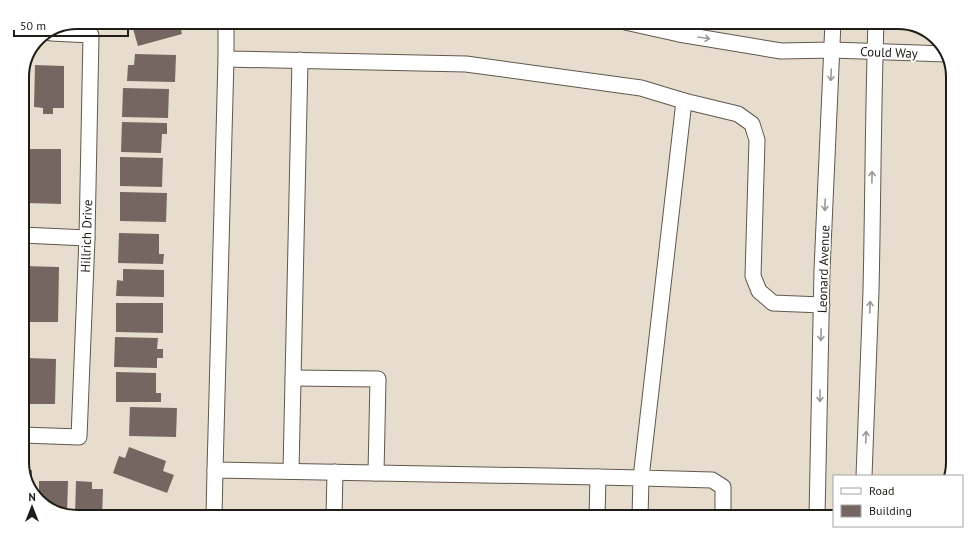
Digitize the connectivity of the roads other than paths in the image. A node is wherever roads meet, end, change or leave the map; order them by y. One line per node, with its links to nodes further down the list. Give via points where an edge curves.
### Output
1 (226, 29): 9 (street)
2 (656, 29): 6 (street, Could Way, one-way to 6, via 781,51)
3 (833, 29): 6 (street, Leonard Avenue)
4 (876, 29): 7 (street)
5 (58, 33): 13 (street, Hillrich Drive, via 92,35)
6 (832, 50): 7 (street, Could Way); 14 (street, Leonard Avenue, one-way to 14)
7 (875, 52): 8 (street, Could Way); 21 (street, one-way to 7, via 871,292)
8 (940, 54)
9 (226, 59): 10 (street); 17 (street)
10 (300, 60): 11 (street, via 466,64 641,88); 15 (street)
11 (684, 101): 14 (street, via 738,114 752,124 757,140 753,276 759,291 773,303); 23 (street)
12 (29, 235): 13 (street)
13 (87, 238): 16 (street, Hillrich Drive, via 79,437)
14 (822, 304): 29 (street, Leonard Avenue, one-way to 29)
15 (293, 378): 18 (street); 20 (street, via 378,379)
16 (29, 435)
17 (215, 470): 18 (street); 24 (street)
18 (291, 471): 19 (street)
19 (335, 472): 20 (street); 25 (street)
20 (376, 473): 22 (street)
21 (864, 475)
22 (598, 477): 23 (street); 26 (street)
23 (641, 478): 27 (street); 28 (street, via 712,480 722,487)
24 (214, 510)
25 (334, 510)
26 (597, 510)
27 (640, 510)
28 (723, 510)
29 (817, 510)

